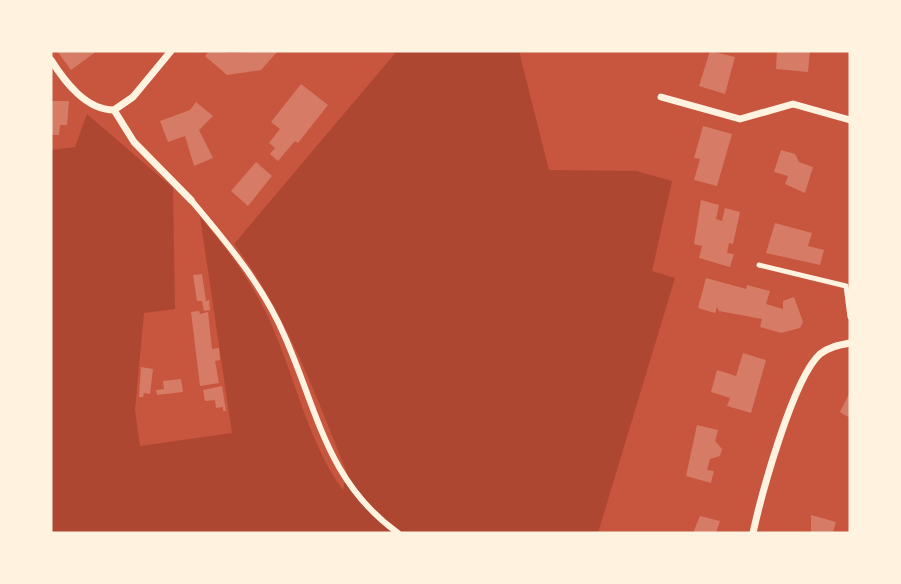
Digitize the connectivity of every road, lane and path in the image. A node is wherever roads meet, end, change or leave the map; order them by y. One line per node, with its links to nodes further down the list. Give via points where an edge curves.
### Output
1 (171, 51): 4 (street, via 133,97)
2 (51, 60): 4 (street, via 90,104)
3 (661, 97): 5 (street, via 740,119 793,104)
4 (114, 110): 6 (street, via 134,142)
5 (850, 120)
6 (191, 200): 10 (street, via 247,267 285,336 330,454 352,491 376,518)
7 (759, 265): 8 (lane, via 846,286)
8 (850, 317)
9 (850, 343): 11 (street, via 819,355 803,380 780,436)
10 (398, 533)
11 (753, 533)

